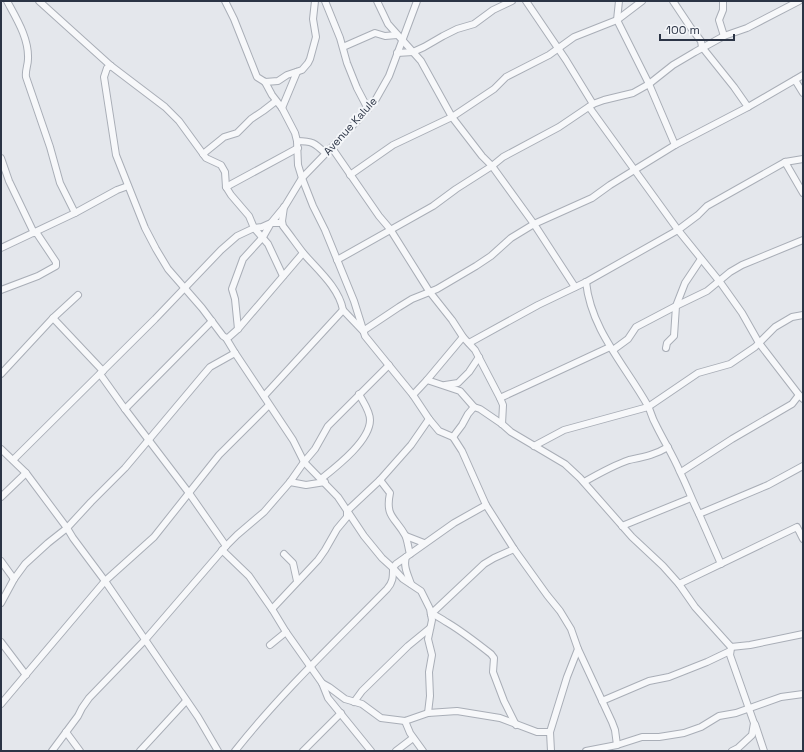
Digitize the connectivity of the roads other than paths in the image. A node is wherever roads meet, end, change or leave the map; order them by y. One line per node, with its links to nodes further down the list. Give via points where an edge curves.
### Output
1 (7, 1): 53 (street, via 23,35 28,60 26,77 60,183)
2 (39, 1): 24 (street)
3 (225, 1): 28 (street, via 254,72)
4 (315, 1): 25 (street, via 313,19 316,37 310,59 305,67)
5 (325, 1): 19 (street)
6 (376, 1): 16 (street)
7 (417, 1): 18 (street, Avenue Kalule)
8 (512, 1): 22 (street, via 493,10 474,24 447,34)
9 (526, 1): 21 (street)
10 (619, 1): 15 (street)
11 (642, 1): 15 (street)
12 (673, 1): 20 (street, via 701,41)
13 (723, 1): 17 (street, via 723,11 719,20)
14 (799, 1): 17 (street, via 747,28)
15 (617, 20): 21 (street, via 574,37); 29 (street)
16 (397, 35): 18 (street); 19 (street, via 385,36 374,33)
17 (724, 36): 20 (street)
18 (403, 40): 22 (street); 23 (street, Avenue Kalule)
19 (343, 47): 35 (street, via 357,88)
20 (702, 48): 29 (street, via 673,65); 33 (street)
21 (559, 49): 32 (street); 36 (street, via 506,77 494,89)
22 (414, 52): 23 (street); 36 (street)
23 (398, 53): 35 (street, Avenue Kalule, via 382,90)
24 (111, 66): 41 (street, via 165,107 179,121); 49 (street, via 105,72 104,82 116,155)
25 (297, 72): 28 (street, via 278,81); 34 (street)
26 (803, 75): 27 (street)
27 (795, 80): 30 (street); 33 (street)
28 (265, 82): 31 (street)
29 (649, 84): 32 (street, via 633,93); 38 (street)
30 (803, 93)
31 (276, 101): 34 (street); 41 (street, via 251,119 240,131 224,137)
32 (591, 105): 45 (street, via 559,127 512,151); 46 (street)
33 (748, 107): 38 (street)
34 (282, 108): 37 (street, via 295,133)
35 (368, 109): 39 (street, Avenue Kalule)
36 (452, 117): 45 (street); 47 (street, via 393,145)
37 (297, 144): 40 (street, via 309,141); 48 (street, via 298,165); 50 (street)
38 (675, 145): 46 (street)
39 (332, 148): 40 (street, Avenue Kalule); 47 (street)
40 (326, 153): 48 (street, Avenue Kalule)
41 (203, 154): 50 (street, via 222,165)
42 (1, 158): 60 (street, via 9,182)
43 (803, 158): 44 (street)
44 (785, 162): 51 (street); 59 (street, via 707,206)
45 (492, 166): 56 (street); 58 (street, via 433,206)
46 (634, 170): 56 (street, via 592,198); 59 (street)
47 (350, 175): 58 (street)
48 (302, 178): 52 (street, Avenue Kalule); 66 (street)
49 (128, 186): 53 (street); 71 (street, via 156,249)
50 (226, 187): 57 (street, via 249,216)
51 (803, 193)
52 (284, 206): 54 (street, Avenue Kalule); 55 (street)
53 (75, 213): 60 (street)
54 (271, 223): 55 (street); 57 (street); 61 (street, Avenue Kalule)
55 (282, 223): 64 (street)
56 (534, 224): 70 (street); 73 (street, via 476,266 437,289)
57 (254, 228): 61 (street); 71 (street, via 238,236 221,250)
58 (390, 229): 66 (street); 73 (street)
59 (678, 230): 65 (street); 68 (street)
60 (35, 232): 63 (street); 72 (street, via 56,262 56,266)
61 (263, 237): 67 (street); 80 (street, Avenue Kalule, via 243,259 232,289)
62 (803, 240): 69 (street, via 742,265)
63 (1, 248)
64 (303, 253): 67 (street); 76 (street, via 327,280 340,300)
65 (701, 259): 69 (street); 75 (street, via 685,283)
66 (337, 260): 81 (street)
67 (283, 276): 80 (street)
68 (586, 282): 70 (street); 87 (street, via 595,318)
69 (720, 282): 75 (street); 85 (street)
70 (575, 287): 84 (street)
71 (184, 288): 79 (street); 91 (street)
72 (1, 290)
73 (428, 291): 81 (street); 82 (street)
74 (78, 295): 78 (street)
75 (676, 306): 86 (street, via 674,336); 87 (street, via 636,327 628,339)
76 (343, 310): 81 (street); 99 (street)
77 (803, 315): 85 (street, via 790,318 775,327)
78 (53, 318): 91 (street); 92 (street)
79 (212, 321): 83 (street); 105 (street)
80 (238, 329): 83 (street)
81 (363, 332): 90 (street)
82 (463, 337): 84 (street); 93 (street)
83 (226, 338): 88 (street)
84 (469, 343): 89 (street)
85 (760, 343): 100 (street); 103 (street, via 728,366 698,374)
86 (666, 348)
87 (611, 349): 101 (street); 103 (street)
88 (235, 353): 99 (street); 109 (street, via 210,367)
89 (479, 357): 94 (street); 101 (street)
90 (389, 365): 97 (street); 98 (street)
91 (101, 372): 105 (street); 113 (street)
92 (1, 374)
93 (427, 380): 95 (street); 98 (street)
94 (458, 383): 95 (street); 96 (street)
95 (444, 385): 96 (street)
96 (460, 391): 104 (street)
97 (359, 394): 114 (street, via 328,426); 119 (street, via 369,413 367,430 348,456)
98 (414, 395): 106 (street)
99 (264, 396): 102 (street)
100 (802, 397): 116 (street)
101 (500, 398): 107 (street)
102 (269, 405): 114 (street, via 293,440); 122 (street, via 219,455)
103 (648, 407): 110 (street, via 564,430); 111 (street)
104 (474, 408): 107 (street, via 480,408); 108 (street)
105 (124, 409): 109 (street)
106 (429, 419): 108 (street, via 439,431); 118 (street, via 411,445)
107 (502, 424): 110 (street)
108 (453, 436): 125 (street)
109 (149, 441): 122 (street); 130 (street)
110 (534, 446): 121 (street, via 565,464)
111 (668, 447): 116 (street); 121 (street, via 646,457 629,460)
112 (1, 449): 113 (street)
113 (13, 460): 117 (street)
114 (304, 462): 119 (street); 120 (street)
115 (803, 466): 127 (street, via 768,485)
116 (681, 472): 124 (street)
117 (26, 473): 123 (street); 130 (street)
118 (380, 480): 126 (street); 131 (street, via 390,493 390,514)
119 (323, 481): 120 (street, via 306,485); 126 (street)
120 (290, 482): 134 (street, via 264,512)
121 (584, 482): 128 (street)
122 (189, 493): 134 (street); 144 (street, via 145,546)
123 (1, 497)
124 (691, 498): 127 (street); 128 (street)
125 (486, 505): 133 (street); 135 (street)
126 (347, 511): 140 (street, via 364,536); 145 (street, via 347,517 318,560)
127 (699, 514): 139 (street)
128 (622, 526): 147 (street)
129 (800, 526): 132 (street); 139 (street)
130 (67, 528): 141 (street, via 25,564); 144 (street)
131 (406, 536): 133 (street); 137 (street)
132 (803, 539)
133 (424, 543): 137 (street)
134 (224, 548): 149 (street, via 249,576); 154 (street)
135 (514, 549): 150 (street, via 484,564); 157 (street, via 560,611 571,629)
136 (284, 554): 145 (street, via 293,563)
137 (408, 555): 140 (street); 146 (street, via 404,562)
138 (1, 561): 141 (street)
139 (721, 564): 147 (street)
140 (393, 568): 142 (street); 143 (street)
141 (14, 579): 148 (street)
142 (403, 579): 143 (street); 146 (street)
143 (393, 580): 159 (street, via 387,590)
144 (105, 581): 154 (street); 160 (street)
145 (297, 581): 149 (street)
146 (411, 584): 150 (street, via 421,590)
147 (679, 584): 158 (street)
148 (1, 603)
149 (272, 609): 152 (street)
150 (432, 614): 151 (street); 172 (street, via 454,626 491,654 494,658 493,672)
151 (430, 628): 165 (street, via 408,646); 169 (street, via 428,639 432,655)
152 (286, 632): 156 (street); 159 (street)
153 (803, 634): 158 (street)
154 (145, 640): 163 (street); 173 (street, via 89,698)
155 (1, 642): 160 (street)
156 (270, 645)
157 (578, 649): 164 (street); 174 (street)
158 (731, 649): 164 (street, via 707,662 669,677 649,681); 167 (street, via 733,665)
159 (310, 666): 161 (street); 181 (street)
160 (26, 675): 166 (street)
161 (322, 683): 165 (street, via 345,699); 168 (street, via 328,698)
162 (803, 694): 167 (street, via 781,697)
163 (186, 701): 179 (street); 180 (street)
164 (602, 701): 176 (street, via 615,730)
165 (354, 702): 170 (street, via 362,704 381,718)
166 (1, 704)
167 (750, 708): 171 (street); 176 (street, via 720,716 684,733 642,737)
168 (341, 713): 182 (street); 183 (street)
169 (428, 714): 170 (street); 172 (street, via 457,712 500,718)
170 (405, 721): 175 (street)
171 (754, 723): 188 (street, via 752,735); 189 (street)
172 (516, 725): 174 (street, via 537,732)
173 (66, 732): 177 (street); 178 (street)
174 (550, 732): 186 (street)
175 (413, 738): 184 (street); 185 (street)
176 (617, 745): 187 (street)
177 (52, 751)
178 (80, 751)
179 (140, 751)
180 (218, 751)
181 (235, 751)
182 (303, 751)
183 (371, 751)
184 (396, 751)
185 (423, 751)
186 (551, 751)
187 (586, 751)
188 (732, 751)
189 (764, 751)

